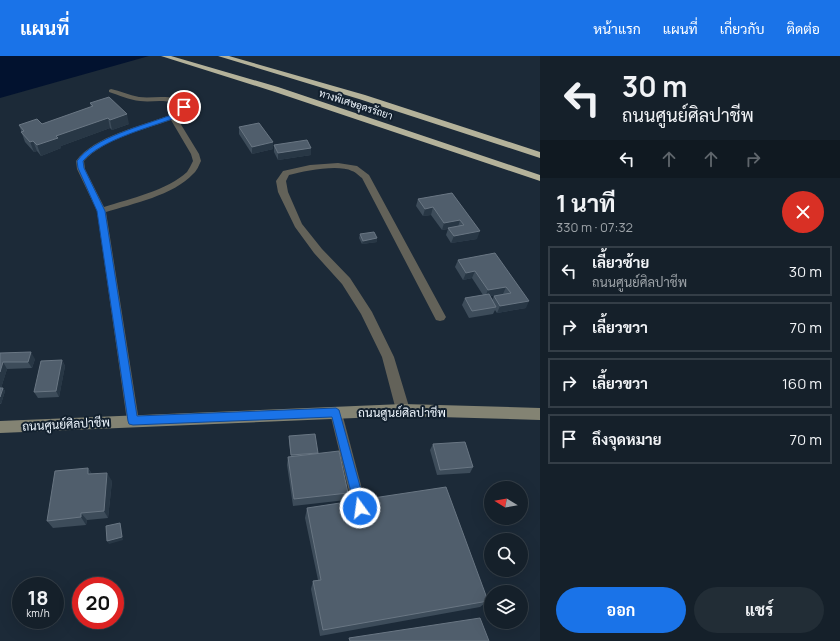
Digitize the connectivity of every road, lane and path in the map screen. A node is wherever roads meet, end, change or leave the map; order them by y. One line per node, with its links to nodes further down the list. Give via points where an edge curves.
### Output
1 (164, 56): 8 (highway, ทางพิเศษอุดรรัถยา, via 274,89)
2 (221, 56): 4 (highway, ทางพิเศษอุดรรัถยา)
3 (112, 91): 5 (lane, via 129,97 170,99 179,102 184,107 183,112)
4 (362, 97): 6 (highway, via 442,116); 7 (highway, ทางพิเศษอุดรรัถยา)
5 (173, 117): 9 (lane, via 102,143 80,161); 9 (lane, via 195,154 197,161 191,172 166,187)
6 (540, 146)
7 (540, 155)
8 (540, 178)
9 (101, 211): 14 (lane)
10 (440, 317): 11 (street, via 366,177 355,169 343,167 286,172 281,181 283,192 298,225 346,281 366,312 388,357)
11 (403, 410): 12 (main road, ถนนศูนย์ศิลปาชีพ); 13 (main road, ถนนศูนย์ศิลปาชีพ)
12 (336, 413): 14 (main road, ถนนศูนย์ศิลปาชีพ); 16 (lane)
13 (540, 414)
14 (133, 421): 15 (main road, ถนนศูนย์ศิลปาชีพ)
15 (0, 427)
16 (360, 508)

